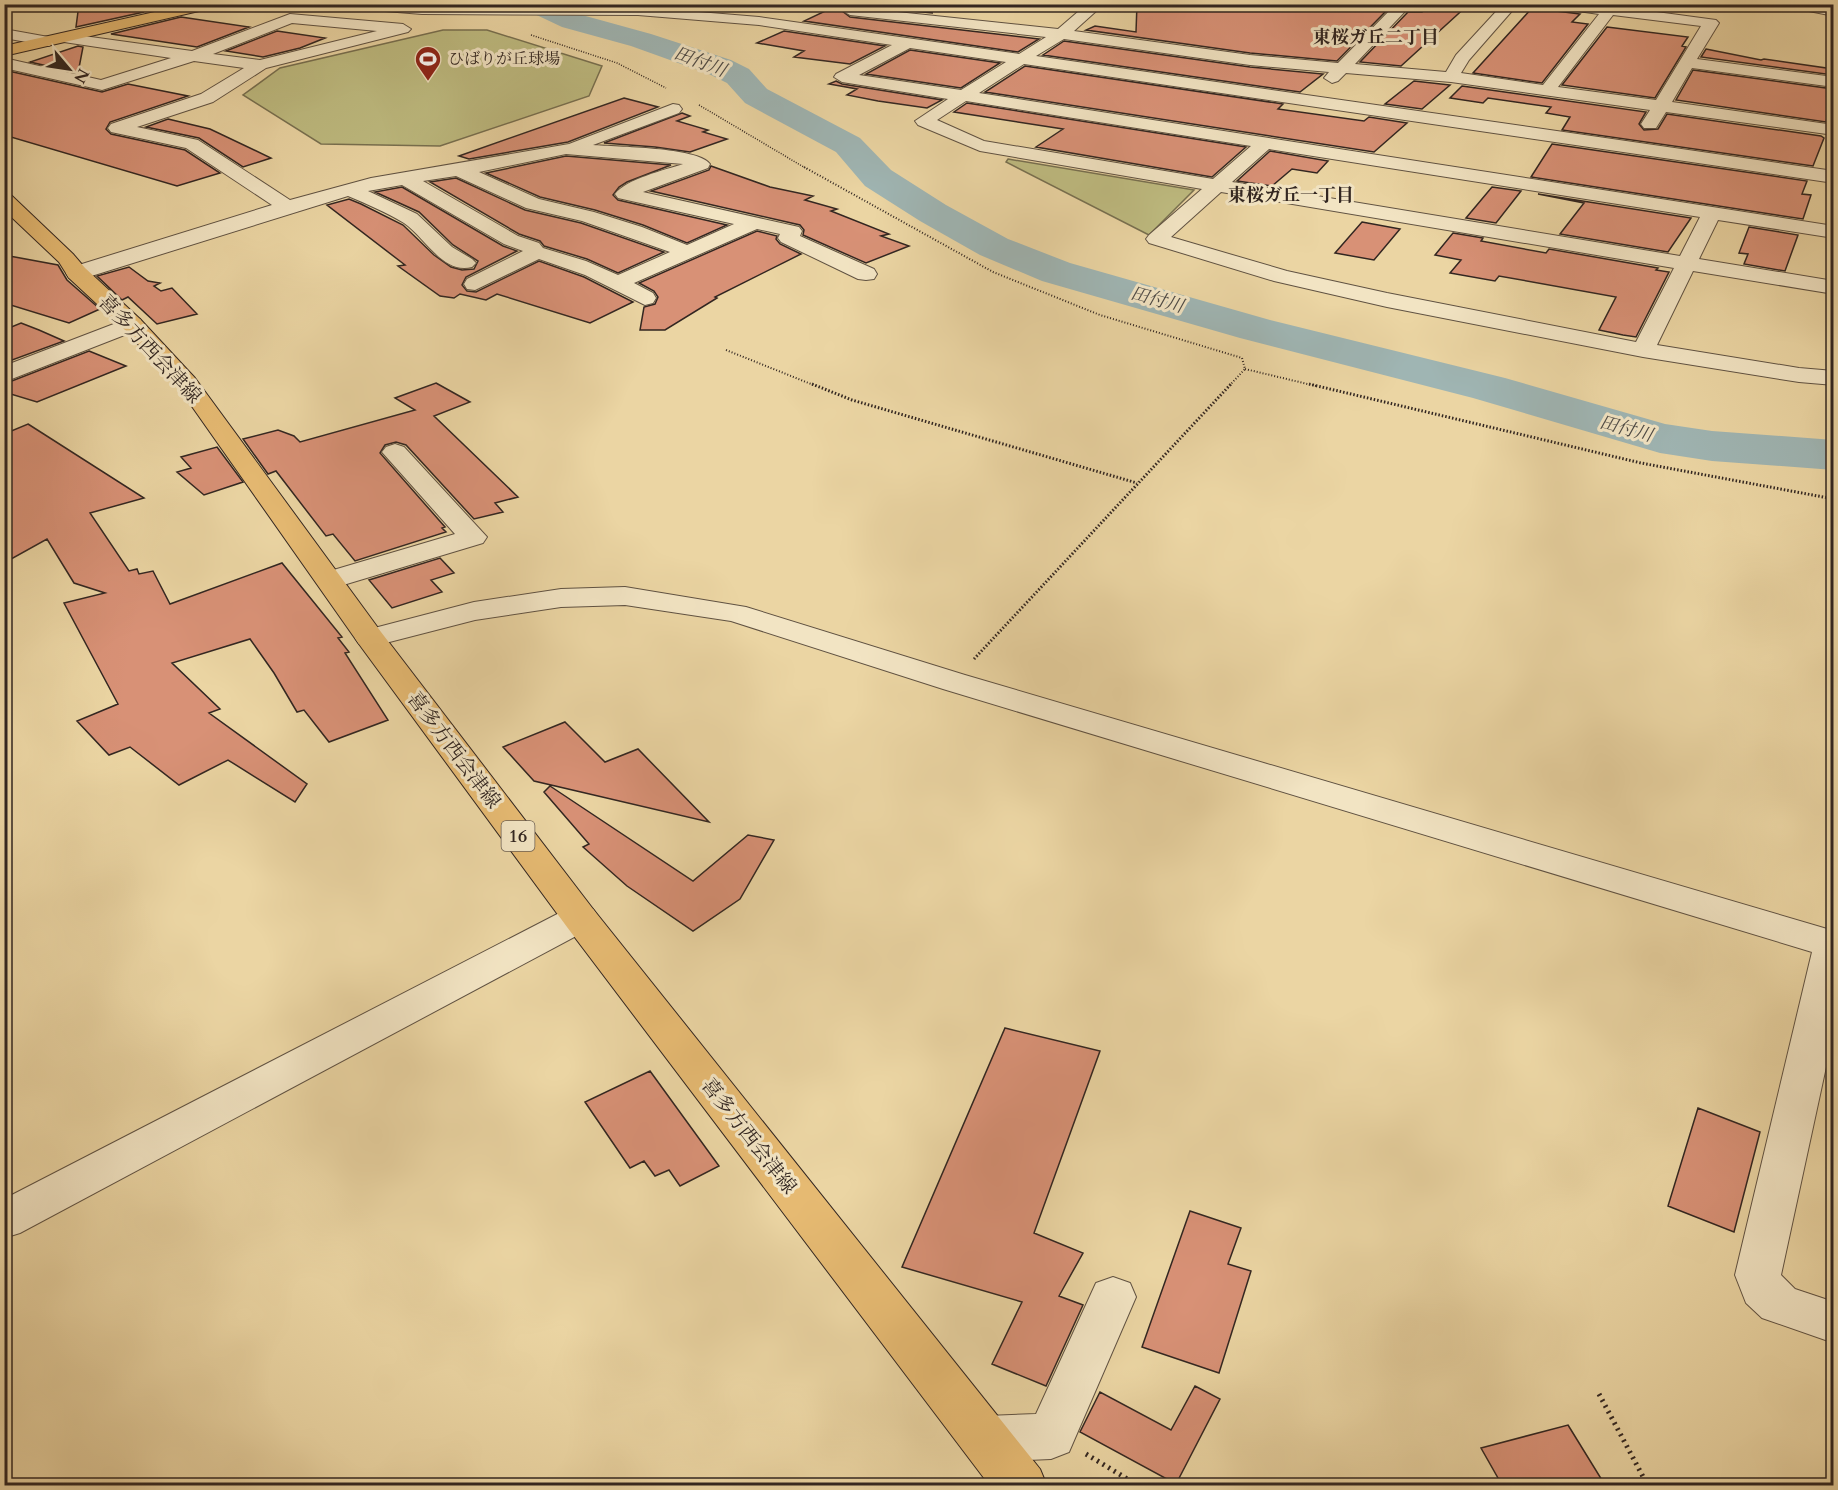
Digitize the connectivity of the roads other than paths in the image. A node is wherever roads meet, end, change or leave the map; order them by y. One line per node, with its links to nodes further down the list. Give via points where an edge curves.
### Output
1 (212, 4): 17 (main road)
2 (348, 4): 14 (street, via 422,10 638,11)
3 (1097, 4): 16 (street)
4 (1405, 4): 25 (street)
5 (1511, 4): 27 (street, via 1462,58)
6 (1557, 4): 12 (street)
7 (1794, 4): 13 (street)
8 (1828, 4): 9 (street)
9 (1833, 6)
10 (787, 9): 14 (street)
11 (836, 9): 16 (street)
12 (1609, 11): 23 (street, via 1711,23); 29 (street)
13 (1833, 12)
14 (759, 21): 18 (street)
15 (4, 33): 17 (street)
16 (1060, 34): 22 (street); 25 (street)
17 (56, 39): 19 (street); 21 (main road)
18 (909, 42): 22 (street); 30 (street, via 842,77)
19 (114, 45): 20 (street); 26 (street)
20 (193, 56): 24 (street); 24 (street, via 290,18 403,30); 26 (street, via 102,85)
21 (5, 59): 26 (street)
22 (1019, 59): 30 (street); 31 (street)
23 (1688, 63): 28 (street); 32 (street)
24 (260, 65): 47 (street, via 207,98 117,128 192,144)
25 (1341, 69): 27 (street); 31 (street)
26 (35, 70)
27 (1451, 77): 29 (street)
28 (1833, 82)
29 (1547, 90): 32 (street)
30 (960, 97): 35 (street); 43 (street, via 924,121 980,146)
31 (1310, 102): 33 (street)
32 (1659, 106): 34 (street); 37 (street)
33 (1465, 123): 37 (street); 40 (street)
34 (1833, 130)
35 (1264, 144): 40 (street); 43 (street)
36 (566, 149): 38 (street); 38 (street, via 676,109); 39 (street)
37 (1637, 149): 41 (street)
38 (610, 151): 45 (street, via 681,157 700,164)
39 (457, 169): 42 (street); 49 (street, via 532,204)
40 (1428, 169): 48 (street)
41 (1833, 177)
42 (404, 178): 44 (street); 53 (street)
43 (1218, 186): 55 (street); 63 (street, via 1156,239 1282,276)
44 (350, 190): 47 (street); 53 (street, via 400,212 419,225 451,258)
45 (626, 194): 49 (street); 50 (street)
46 (4, 199): 56 (main road, 喜多方西会津線 / 16)
47 (287, 207): 56 (street)
48 (1712, 213): 51 (street); 55 (street)
49 (587, 216): 52 (street); 54 (street)
50 (754, 223): 54 (street); 57 (street, via 792,231 788,238)
51 (1833, 232)
52 (544, 242): 53 (street); 58 (street, via 581,266); 59 (street)
53 (483, 252)
54 (688, 252): 58 (street)
55 (1687, 264): 60 (street); 63 (street)
56 (77, 273): 62 (main road, 喜多方西会津線 / 16)
57 (866, 274)
58 (619, 282): 61 (street)
59 (475, 284)
60 (1833, 288)
61 (645, 298)
62 (132, 324): 64 (street); 67 (main road, 喜多方西会津線 / 16, via 187,383)
63 (1643, 350): 65 (street)
64 (4, 375)
65 (1833, 378)
66 (395, 452): 67 (street, via 473,537)
67 (330, 580): 68 (main road, 喜多方西会津線 / 16)
68 (370, 638): 69 (main road, 喜多方西会津線 / 16); 70 (street, via 474,611 561,598 625,596 735,613)
69 (580, 918): 71 (street); 74 (main road, 喜多方西会津線 / 16)
70 (1833, 944): 73 (street, via 1758,1275 1762,1289 1779,1304)
71 (4, 1220)
72 (1113, 1297): 74 (street, via 1051,1436)
73 (1833, 1323)
74 (986, 1439): 75 (main road, 喜多方西会津線 / 16)
75 (1022, 1485)

